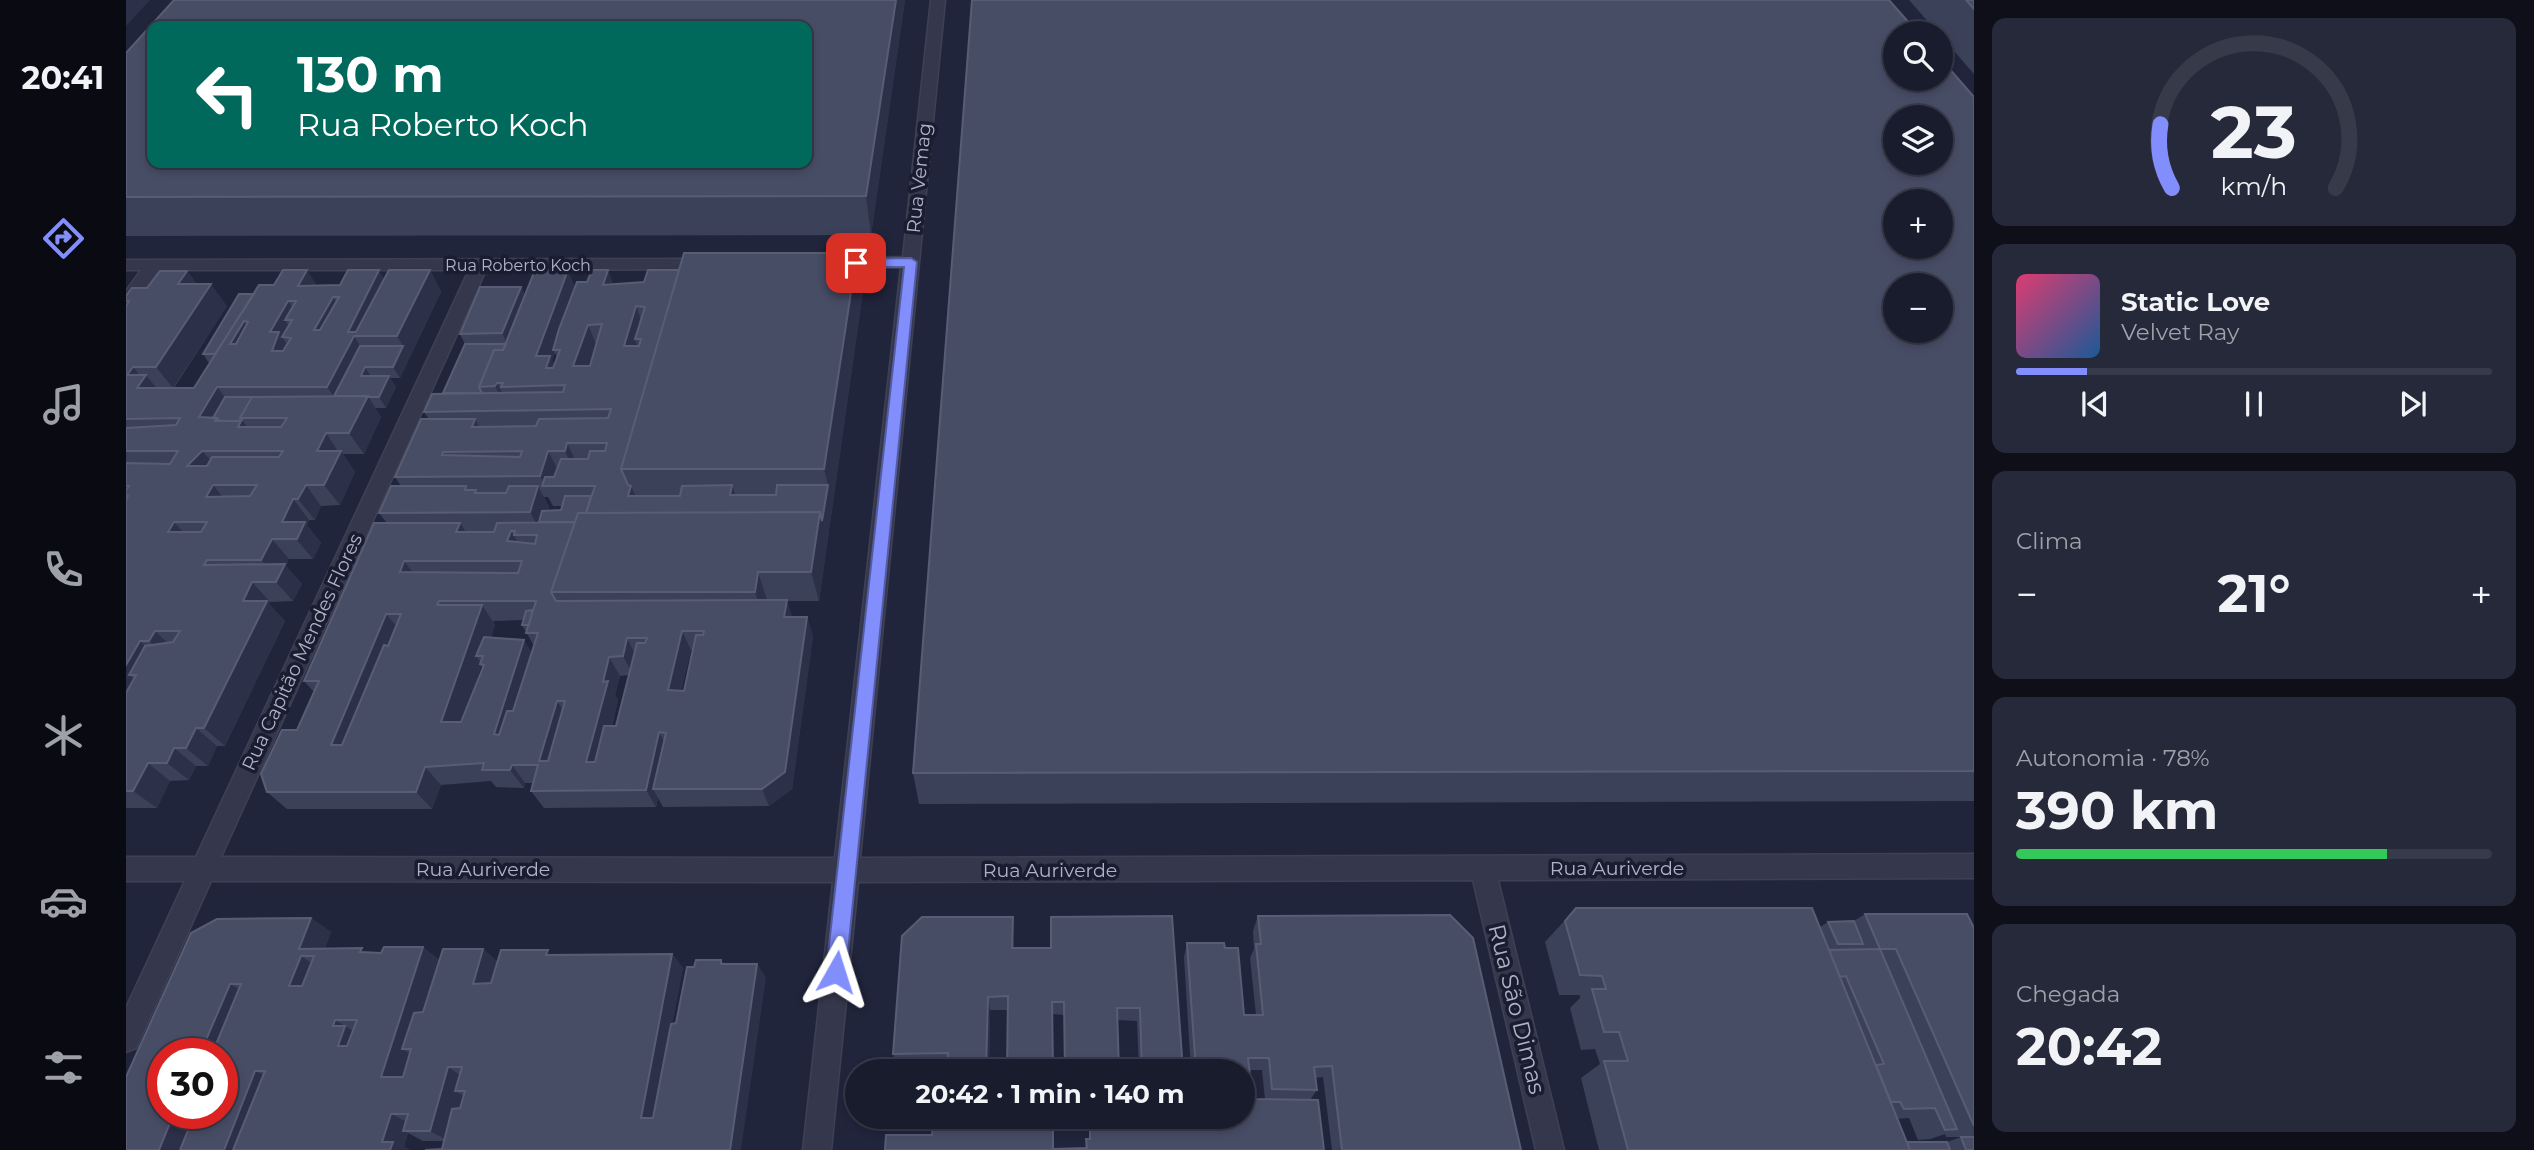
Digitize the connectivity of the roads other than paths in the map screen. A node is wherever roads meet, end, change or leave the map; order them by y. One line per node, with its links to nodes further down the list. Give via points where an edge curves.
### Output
1 (939, 0): 2 (street, Rua Vemag)
2 (911, 262): 3 (street); 13 (street, Rua Vemag)
3 (813, 263)
4 (729, 264): 7 (street, Rua Roberto Koch)
5 (126, 265): 6 (street, Rua Roberto Koch)
6 (154, 265): 7 (street, Rua Roberto Koch); 8 (street)
7 (478, 266): 9 (street, Rua Capitão Mendes Flores)
8 (126, 303)
9 (203, 868): 11 (street, Rua Auriverde); 13 (street, Rua Auriverde); 14 (street, Rua Capitão Mendes Flores)
10 (1973, 868): 12 (street, Rua Auriverde)
11 (126, 869)
12 (1483, 869): 13 (street, Rua Auriverde); 16 (street, Rua São Dimas)
13 (847, 870): 15 (street, Rua Vemag)
14 (126, 1038)
15 (817, 1150)
16 (1550, 1150)

